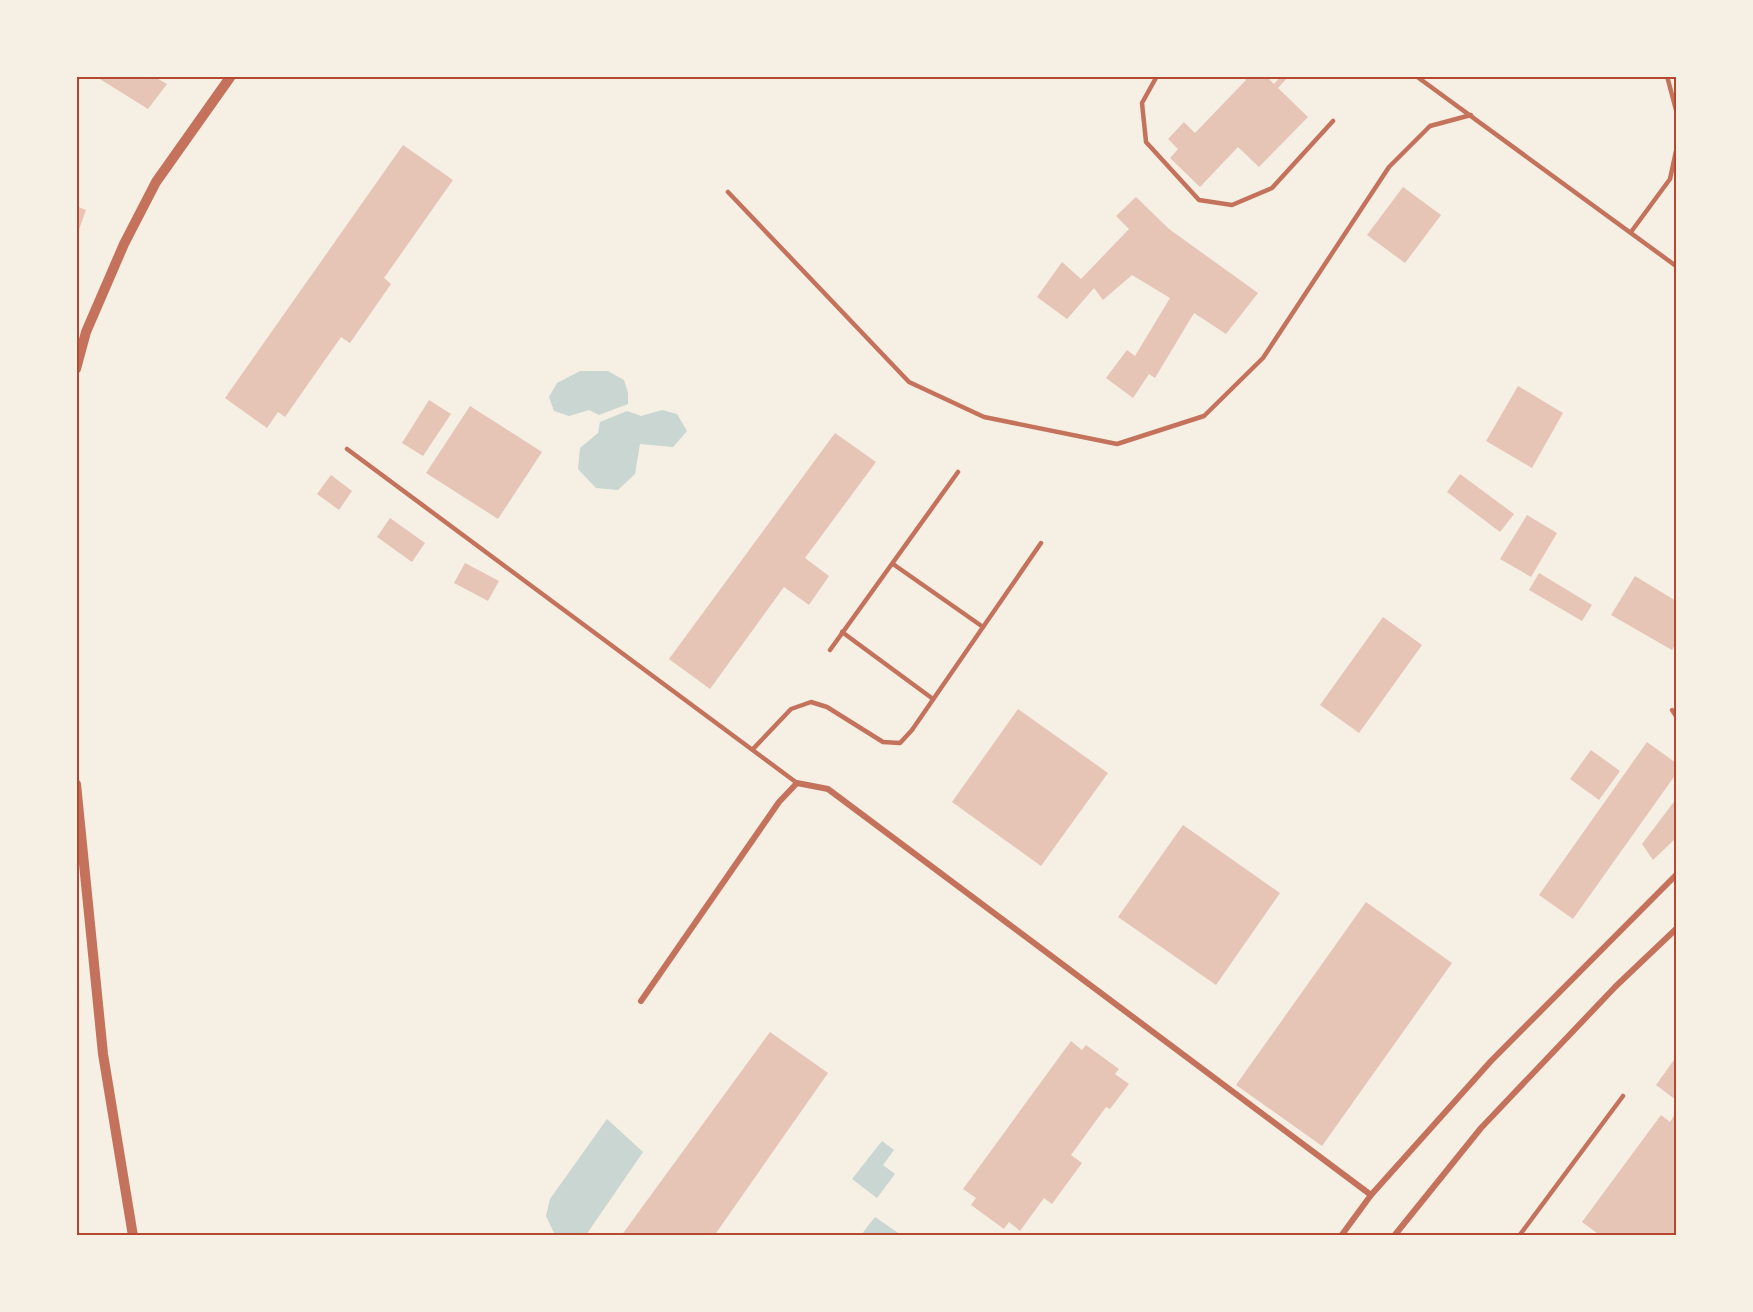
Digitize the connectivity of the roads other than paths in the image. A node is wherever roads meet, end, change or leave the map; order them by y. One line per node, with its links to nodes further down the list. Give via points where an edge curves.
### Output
1 (231, 76): 12 (street, via 156,182 86,332)
2 (1157, 76): 7 (lane, via 1142,104 1146,142 1199,200 1232,205 1272,188)
3 (1416, 76): 6 (lane)
4 (1667, 76): 5 (lane)
5 (1677, 110)
6 (1471, 115): 9 (lane, via 1430,126 1389,167 1263,358 1204,416 1116,444 984,417 909,382); 10 (lane)
7 (1334, 121)
8 (1677, 151): 10 (lane, via 1670,179)
9 (728, 192)
10 (1630, 232): 11 (lane)
11 (1677, 266)
12 (76, 369)
13 (347, 449): 23 (lane)
14 (958, 472): 16 (lane)
15 (1041, 543): 17 (lane)
16 (893, 564): 17 (lane); 18 (lane)
17 (983, 627): 20 (lane)
18 (842, 632): 19 (lane); 20 (lane)
19 (830, 650)
20 (933, 699): 23 (lane, via 900,743 883,742 827,707 811,702 791,709)
21 (1672, 710): 22 (lane)
22 (1677, 716)
23 (753, 749): 24 (lane)
24 (797, 783): 28 (street, via 779,802); 30 (street, via 828,789)
25 (76, 784): 31 (street, via 104,1054)
26 (1677, 875): 30 (street, via 1491,1061)
27 (1677, 929): 33 (street, via 1616,986 1481,1128)
28 (641, 1001)
29 (1623, 1096): 34 (lane)
30 (1371, 1195): 32 (street)
31 (133, 1236)
32 (1341, 1236)
33 (1394, 1236)
34 (1519, 1236)

